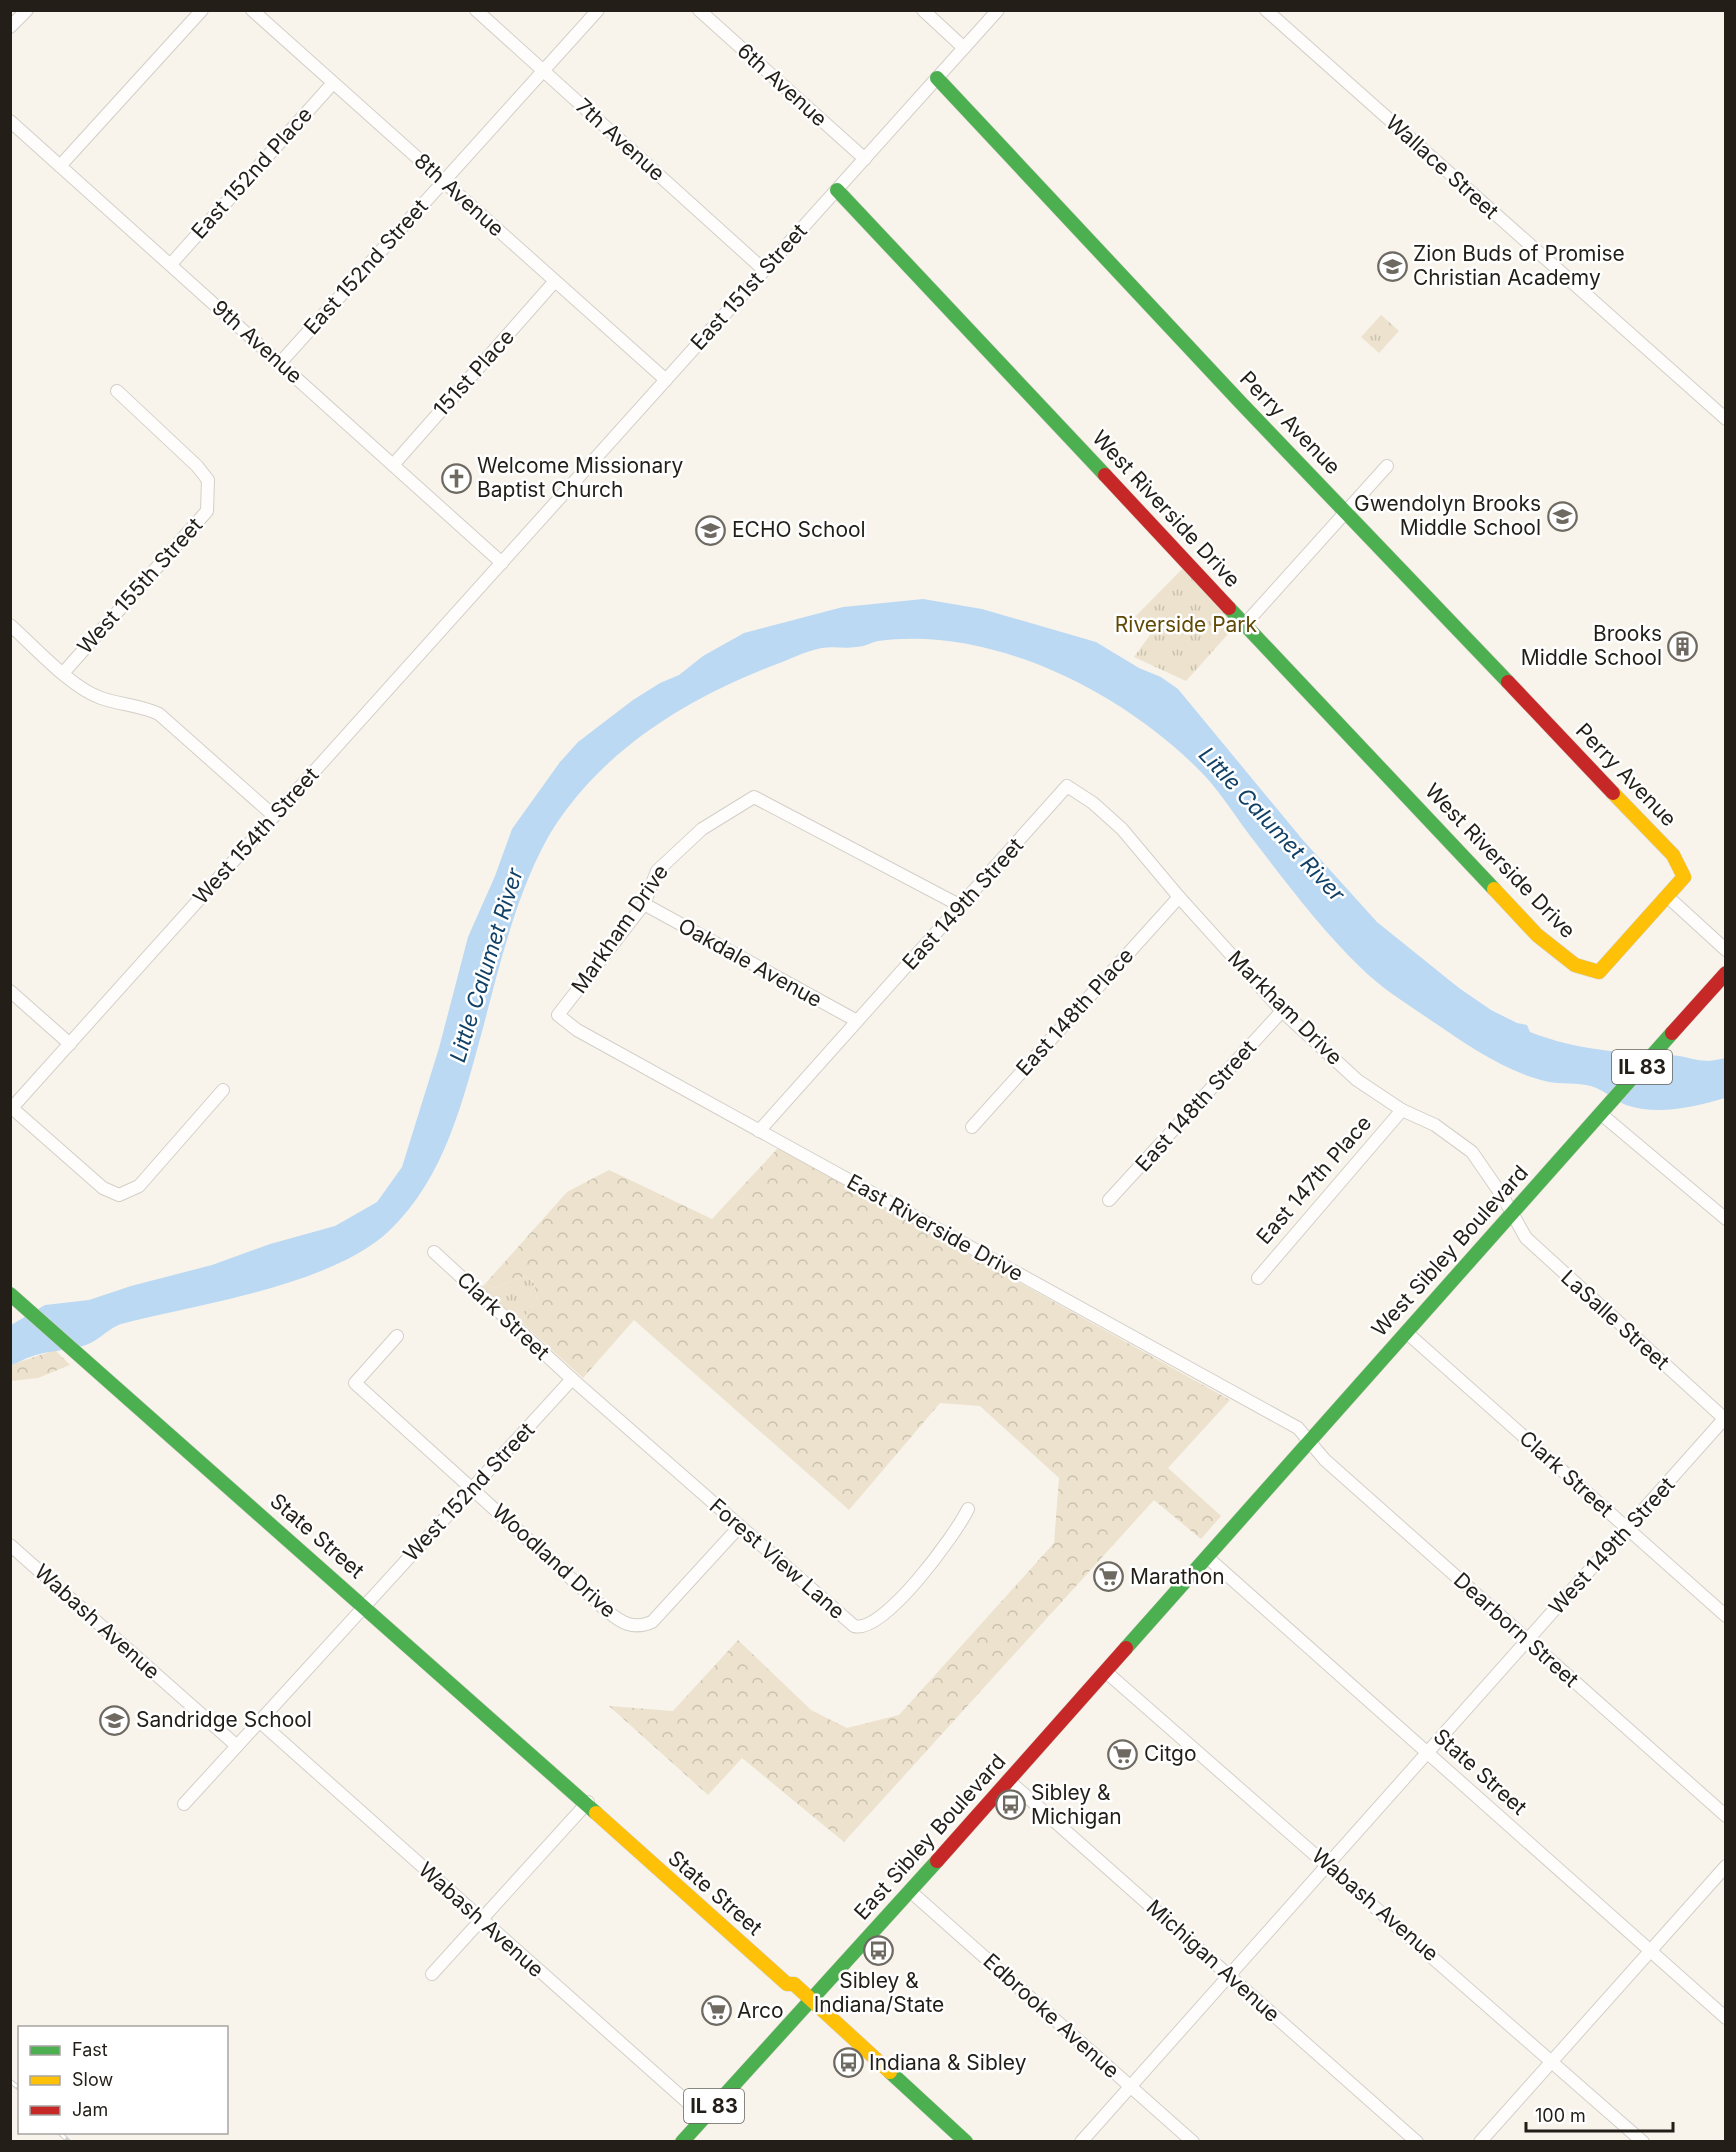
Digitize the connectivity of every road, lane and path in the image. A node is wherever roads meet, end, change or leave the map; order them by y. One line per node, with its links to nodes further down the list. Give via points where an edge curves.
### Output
1 (27, 10): 10 (street)
2 (202, 10): 17 (street)
3 (252, 10): 14 (street, 8th Avenue)
4 (476, 10): 12 (street, 7th Avenue)
5 (598, 10): 12 (street, East 152nd Street)
6 (699, 10): 16 (street, 6th Avenue)
7 (922, 10): 11 (street)
8 (998, 10): 11 (street, East 151st Street)
9 (1266, 10): 26 (street, Wallace Street)
10 (10, 27)
11 (964, 48): 13 (street, East 151st Street)
12 (543, 71): 18 (street, East 152nd Street); 21 (street, 7th Avenue)
13 (937, 78): 16 (street, East 151st Street); 29 (main road, Perry Avenue)
14 (333, 83): 18 (street, 8th Avenue); 20 (street, East 152nd Place)
15 (10, 121): 17 (street, 9th Avenue)
16 (865, 159): 19 (street, East 151st Street)
17 (60, 166): 20 (street, 9th Avenue)
18 (443, 182): 22 (street, 8th Avenue); 23 (street, East 152nd Street)
19 (837, 190): 21 (street, East 151st Street); 31 (main road, West Riverside Drive)
20 (171, 264): 23 (street, 9th Avenue)
21 (764, 270): 24 (street, East 151st Street)
22 (555, 281): 24 (street, 8th Avenue); 27 (street, 151st Place)
23 (280, 363): 27 (street, 9th Avenue)
24 (666, 380): 30 (street, East 151st Street)
25 (117, 391): 33 (street, West 155th Street, via 208,480 207,511)
26 (1725, 419)
27 (393, 465): 30 (street, 9th Avenue)
28 (1387, 466): 29 (street)
29 (1346, 512): 31 (street); 37 (main road, Perry Avenue, via 1673,855 1684,877)
30 (501, 563): 35 (street, West 154th Street)
31 (1245, 624): 37 (main road, West Riverside Drive, via 1538,935 1575,964 1599,972)
32 (10, 625): 33 (street)
33 (64, 672): 35 (street, via 102,698 159,714)
34 (1068, 786): 36 (street, Markham Drive, via 1122,829); 39 (street, East 149th Street)
35 (274, 816): 46 (street, West 154th Street)
36 (1179, 897): 43 (street, Markham Drive); 51 (street, East 148th Place)
37 (1668, 897): 40 (street)
38 (644, 904): 39 (street, Markham Drive, via 657,871 702,829 754,797); 44 (street, Markham Drive); 45 (street, Oakdale Avenue)
39 (961, 906): 45 (street, East 149th Street)
40 (1725, 950)
41 (1725, 973): 50 (main road, West Sibley Boulevard / IL 83)
42 (10, 991): 46 (street)
43 (1282, 1011): 49 (street, Markham Drive, via 1357,1080); 53 (street, East 148th Street)
44 (558, 1015): 52 (street, East Riverside Drive, via 577,1030)
45 (857, 1022): 52 (street)
46 (70, 1044): 48 (street, West 154th Street)
47 (223, 1090): 48 (street, via 139,1186 119,1195 103,1188)
48 (11, 1109)
49 (1402, 1110): 54 (street, Markham Drive, via 1435,1125 1472,1152); 57 (street, East 147th Place)
50 (1604, 1111): 54 (main road, West Sibley Boulevard / IL 83); 55 (street)
51 (972, 1127)
52 (759, 1131): 63 (street, East Riverside Drive, via 1298,1428)
53 (1109, 1200)
54 (1512, 1214): 59 (main road, West Sibley Boulevard / IL 83); 62 (street, LaSalle Street, via 1526,1238)
55 (1725, 1219)
56 (434, 1252): 61 (street, Clark Street)
57 (1257, 1278)
58 (10, 1294): 70 (main road, State Street)
59 (1406, 1332): 63 (main road, West Sibley Boulevard / IL 83); 67 (street, Clark Street)
60 (397, 1336): 64 (street, via 355,1383)
61 (573, 1379): 64 (street, West 152nd Street); 66 (street, Forest View Lane)
62 (1725, 1420): 67 (street, West 149th Street)
63 (1309, 1442): 69 (main road, West Sibley Boulevard / IL 83); 72 (street, Dearborn Street)
64 (473, 1488): 66 (street, Woodland Drive, via 607,1611 634,1626 652,1622); 70 (street, West 152nd Street)
65 (968, 1509): 66 (street, Forest View Lane, via 943,1550 905,1593 879,1619 861,1628 846,1621)
66 (739, 1527)
67 (1628, 1529): 71 (street, Clark Street); 72 (street, West 149th Street)
68 (10, 1545): 75 (street, Wabash Avenue)
69 (1207, 1557): 73 (main road, East Sibley Boulevard / IL 83); 76 (street, State Street)
70 (365, 1605): 74 (street); 79 (main road, State Street)
71 (1725, 1616)
72 (1528, 1641): 76 (street, West 149th Street); 80 (street, Dearborn Street)
73 (1105, 1671): 77 (main road, East Sibley Boulevard / IL 83); 81 (street, Wabash Avenue)
74 (259, 1721): 75 (street); 84 (street, Wabash Avenue)
75 (237, 1746): 78 (street)
76 (1428, 1754): 81 (street); 85 (street, State Street)
77 (1008, 1780): 83 (main road, East Sibley Boulevard / IL 83); 87 (street, Michigan Avenue)
78 (184, 1804)
79 (592, 1806): 84 (street); 88 (main road, State Street, via 597,1816 695,1904 787,1984 794,1981)
80 (1725, 1816)
81 (1328, 1865): 87 (street); 90 (street, Wabash Avenue)
82 (1725, 1866): 85 (street)
83 (910, 1891): 88 (main road, East Sibley Boulevard / IL 83); 91 (street, Edbrooke Avenue)
84 (481, 1920): 86 (street); 92 (street, Wabash Avenue)
85 (1650, 1951): 89 (street, State Street); 90 (street)
86 (432, 1974)
87 (1230, 1975): 91 (street); 97 (street, Michigan Avenue)
88 (811, 2000): 92 (main road, East Sibley Boulevard / IL 83); 94 (main road, State Street)
89 (1725, 2018)
90 (1553, 2061): 98 (street); 99 (street, Wabash Avenue)
91 (1130, 2086): 95 (street); 96 (street, Edbrooke Avenue)
92 (704, 2117): 93 (main road, East Sibley Boulevard / IL 83)
93 (682, 2142)
94 (966, 2142)
95 (1081, 2142)
96 (1193, 2142)
97 (1417, 2142)
98 (1480, 2142)
99 (1643, 2142)

